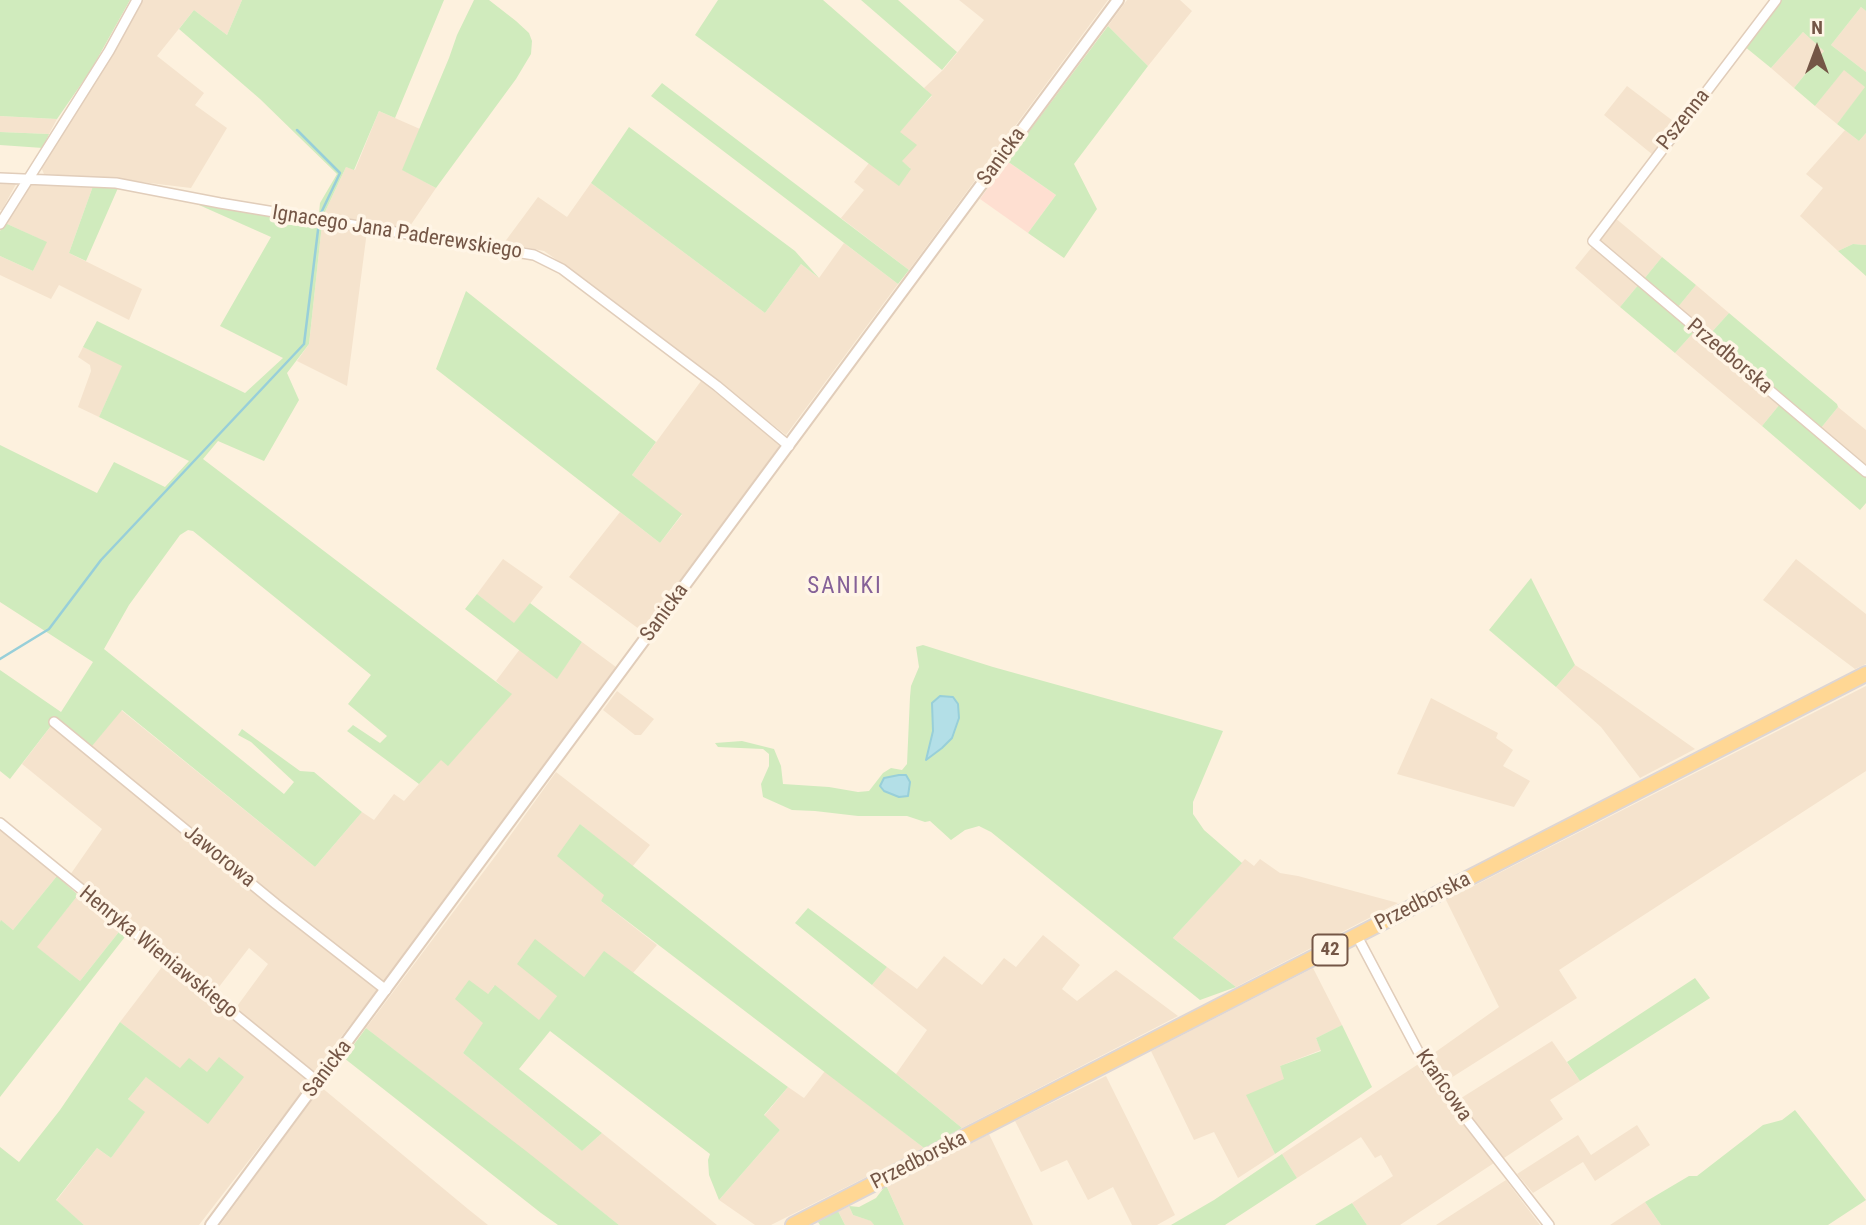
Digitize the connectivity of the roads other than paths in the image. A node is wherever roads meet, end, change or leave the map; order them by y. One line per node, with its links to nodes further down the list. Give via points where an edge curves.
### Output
1 (137, 0): 5 (street)
2 (1118, 0): 8 (street, Sanicka)
3 (1776, 0): 7 (street, Pszenna)
4 (0, 178): 5 (street)
5 (27, 179): 6 (street); 8 (street, Ignacego Jana Paderewskiego, via 116,183 534,255 562,269)
6 (0, 224)
7 (1593, 241): 9 (street, Przedborska)
8 (789, 446): 14 (street, Sanicka)
9 (1866, 472)
10 (1866, 674): 13 (main road, Przedborska / 42)
11 (54, 722): 14 (street, Jaworowa)
12 (0, 823): 15 (street, Henryka Wieniawskiego)
13 (1357, 936): 17 (main road, Przedborska / 42); 18 (street, Krańcowa, via 1428,1070)
14 (386, 990): 15 (street, Sanicka)
15 (318, 1082): 16 (street, Sanicka)
16 (211, 1225)
17 (793, 1225)
18 (1549, 1225)

